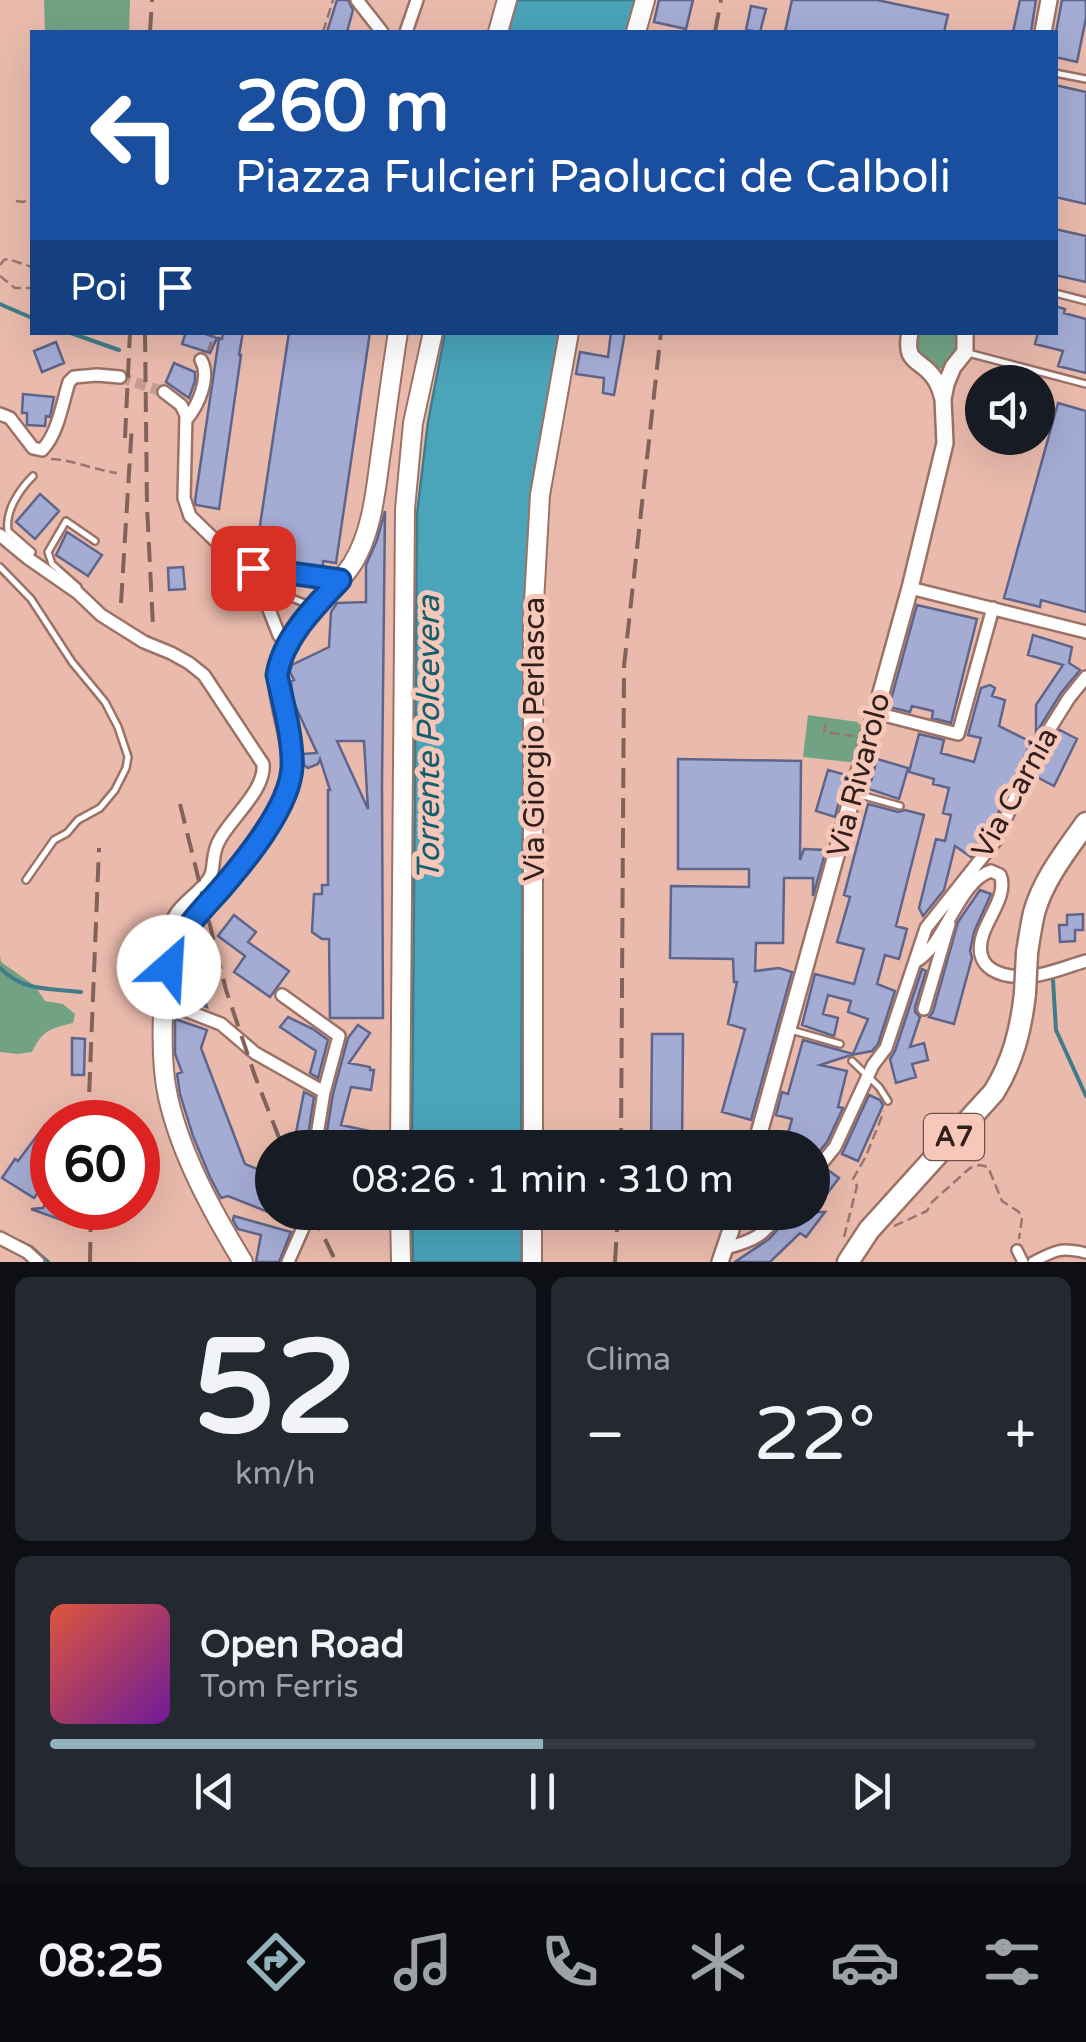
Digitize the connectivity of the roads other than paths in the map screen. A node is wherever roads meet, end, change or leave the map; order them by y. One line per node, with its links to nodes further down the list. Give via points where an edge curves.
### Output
1 (357, 0): 6 (street)
2 (417, 0): 7 (street)
3 (504, 0): 8 (main road)
4 (644, 0): 9 (main road)
5 (1048, 0): 10 (main road)
6 (380, 30)
7 (407, 30)
8 (497, 30)
9 (636, 30)
10 (1043, 30)
11 (1058, 74): 12 (lane)
12 (1086, 80)
13 (1058, 294): 14 (lane)
14 (1086, 301)
15 (398, 335): 36 (main road, via 373,507)
16 (433, 335): 66 (main road, via 413,423 405,509)
17 (568, 335): 67 (main road, Via Giorgio Perlasca, via 540,495 533,620)
18 (910, 335): 23 (main road, Via Rivarolo, via 911,356)
19 (965, 335): 20 (main road)
20 (964, 352): 22 (main road, Via Rivarolo); 25 (lane)
21 (201, 360): 29 (street, via 206,375)
22 (953, 367): 23 (main road); 27 (main road, Via Rivarolo)
23 (930, 371): 27 (main road, Via Rivarolo)
24 (120, 378): 28 (street, via 74,377 44,449 35,449)
25 (1086, 384)
26 (164, 392): 29 (street, via 182,405)
27 (943, 399): 37 (main road, Via Rivarolo, via 945,443)
28 (0, 414)
29 (186, 420): 35 (street, via 184,498 190,516)
30 (33, 476): 33 (lane, via 7,523 32,552)
31 (0, 535): 33 (street)
32 (95, 541): 38 (lane, via 66,522 48,552)
33 (29, 559): 38 (street)
34 (1, 567): 51 (lane, via 105,702 128,757 100,808 54,840)
35 (253, 568): 36 (street); 39 (street)
36 (340, 580): 40 (main road)
37 (910, 588): 41 (street); 47 (main road, Via Rivarolo)
38 (78, 593): 53 (street, via 101,615 204,675 263,764 263,778 214,848 210,877 173,920 170,932)
39 (263, 594): 40 (lane); 42 (street)
40 (315, 607): 43 (main road)
41 (993, 608): 44 (street); 47 (street, via 958,734)
42 (272, 619): 43 (lane); 45 (street)
43 (302, 624): 45 (main road)
44 (1086, 632)
45 (288, 645): 53 (main road, via 277,675 291,753 288,789 242,864)
46 (1086, 677): 55 (street, Via Carnia, via 1037,750 996,840 926,928)
47 (876, 713): 48 (main road, Via Rivarolo)
48 (854, 793): 49 (lane); 59 (main road, Via Rivarolo)
49 (900, 806)
50 (1086, 824): 77 (highway, A7, bridge, via 1035,910 1017,1043 1007,1071)
51 (26, 880)
52 (951, 914): 54 (street, via 979,877 994,871 1003,886 981,942 988,967 1029,976); 55 (street); 58 (street)
53 (180, 940): 57 (main road)
54 (1086, 961)
55 (915, 962): 62 (street, Via Carnia, via 886,1048)
56 (282, 995): 63 (street, via 339,1036)
57 (164, 1002): 63 (street, via 221,1024 255,1053); 81 (main road, via 167,1094 178,1133)
58 (924, 1009)
59 (788, 1029): 60 (lane); 68 (main road, Via Rivarolo)
60 (840, 1044)
61 (852, 1060): 62 (lane)
62 (868, 1076): 64 (lane); 69 (street, Via Carnia)
63 (324, 1092): 65 (street)
64 (888, 1101)
65 (318, 1130)
66 (400, 1130)
67 (532, 1130)
68 (760, 1130)
69 (830, 1153)
70 (302, 1230): 82 (street)
71 (400, 1230): 83 (main road)
72 (532, 1230): 84 (main road)
73 (731, 1230): 79 (main road)
74 (767, 1230): 79 (street)
75 (0, 1238): 80 (street)
76 (1017, 1250): 85 (street)
77 (844, 1253)
78 (1086, 1253): 86 (street, via 1059,1249)
79 (721, 1257)
80 (38, 1262)
81 (243, 1262)
82 (288, 1262)
83 (401, 1262)
84 (532, 1262)
85 (1024, 1262)
86 (1033, 1262)

